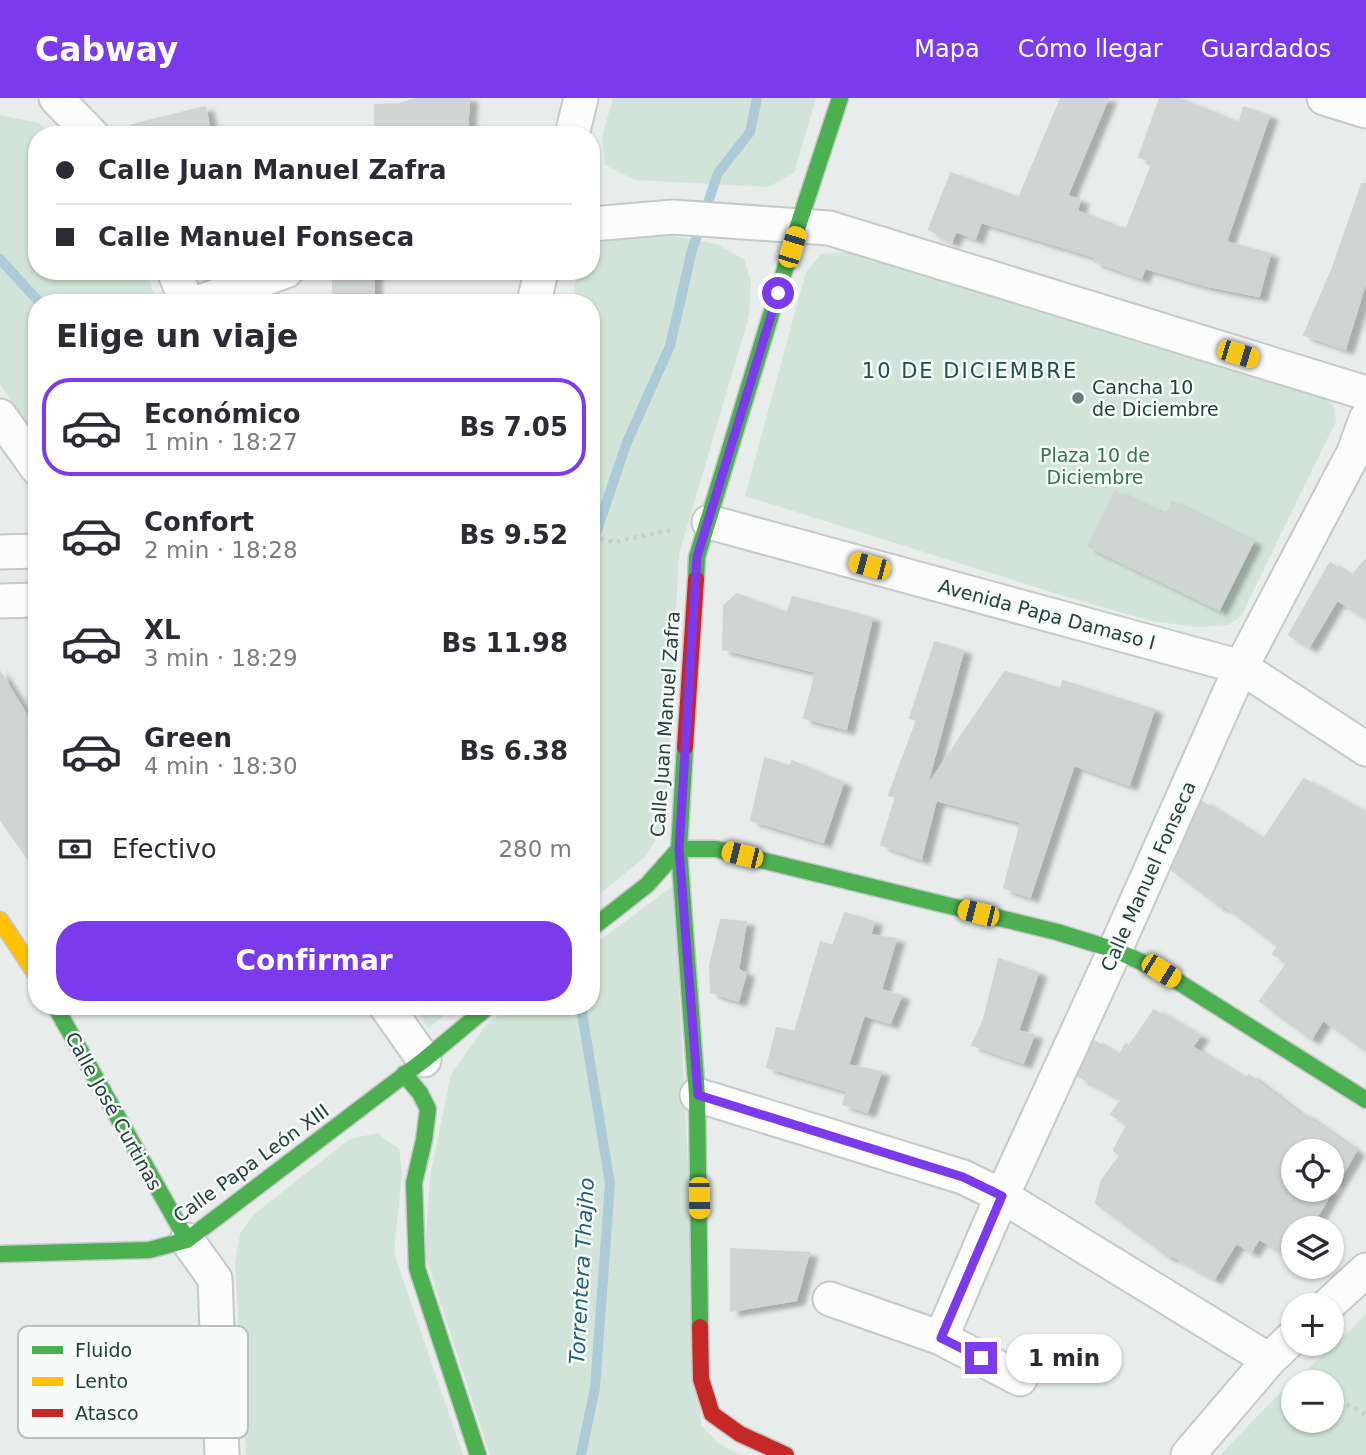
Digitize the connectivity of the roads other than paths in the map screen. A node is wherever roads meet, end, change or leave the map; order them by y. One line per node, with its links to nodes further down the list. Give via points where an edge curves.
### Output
1 (56, 98): 6 (street)
2 (581, 98): 7 (street)
3 (840, 98): 9 (street, Calle Juan Manuel Zafra)
4 (1324, 98): 5 (street)
5 (1366, 111)
6 (83, 126)
7 (574, 126)
8 (600, 223): 9 (street, via 673,217)
9 (798, 226): 12 (street, via 830,228); 17 (street, Calle Juan Manuel Zafra)
10 (261, 280): 11 (street)
11 (222, 294)
12 (1366, 393)
13 (0, 416): 16 (street)
14 (1366, 419): 15 (street, Calle Manuel Fonseca)
15 (1360, 454): 22 (street, Calle Manuel Fonseca)
16 (28, 455)
17 (709, 522): 22 (street, Avenida Papa Damaso I); 24 (street, Calle Juan Manuel Zafra, via 697,557)
18 (28, 551): 19 (street)
19 (0, 552)
20 (28, 600): 21 (street)
21 (0, 601)
22 (1241, 667): 23 (street, Avenida Papa Damaso I); 27 (street, Calle Manuel Fonseca)
23 (1366, 749)
24 (679, 849): 26 (street, via 647,885); 27 (street, via 716,849); 33 (street, Calle Juan Manuel Zafra)
25 (0, 920): 28 (street)
26 (600, 922)
27 (1115, 950): 34 (street, via 1161,971); 35 (street, Calle Manuel Fonseca)
28 (21, 964)
29 (68, 1015): 36 (street, Calle José Curtinas)
30 (390, 1015): 32 (street)
31 (478, 1015): 32 (street, Calle Papa León XIII)
32 (414, 1067): 36 (street, Calle Papa León XIII); 46 (street, via 428,1109 414,1183 417,1268)
33 (698, 1095): 35 (street, via 963,1177); 47 (street, Calle Juan Manuel Zafra, via 701,1379 712,1414 740,1434)
34 (1366, 1100)
35 (1002, 1196): 42 (street, Calle Manuel Fonseca); 44 (street)
36 (187, 1240): 37 (street, Calle Papa León XIII, via 149,1250); 41 (street, Calle José Curtinas, via 215,1279)
37 (0, 1254)
38 (1366, 1270): 39 (street)
39 (1341, 1293)
40 (830, 1299): 42 (street)
41 (217, 1326)
42 (941, 1338): 45 (street)
43 (1281, 1348): 44 (street)
44 (1269, 1360): 48 (street)
45 (1020, 1379)
46 (478, 1455)
47 (786, 1455)
48 (1188, 1455)

